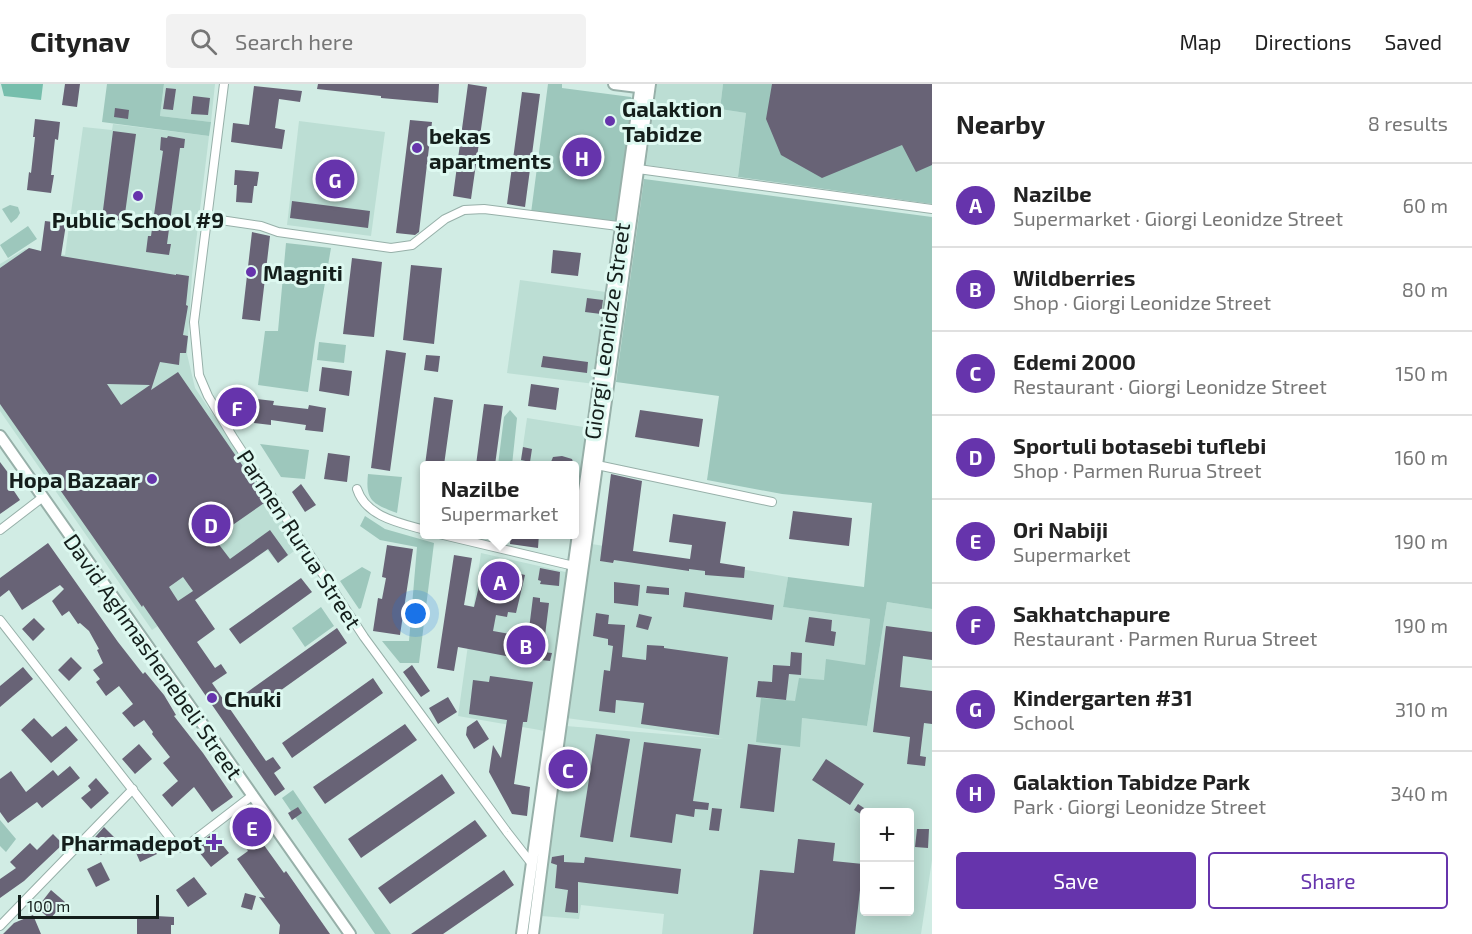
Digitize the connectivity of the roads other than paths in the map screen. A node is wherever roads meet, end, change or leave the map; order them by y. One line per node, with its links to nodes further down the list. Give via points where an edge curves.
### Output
1 (224, 84): 6 (street, Parmen Rurua Street)
2 (614, 84): 3 (main road)
3 (645, 86): 4 (main road, Giorgi Leonidze Street); 7 (main road, Giorgi Leonidze Street)
4 (638, 170): 5 (street); 7 (main road, Giorgi Leonidze Street)
5 (932, 209)
6 (207, 218): 7 (street, via 391,248 412,245 445,219 464,210); 20 (street, Parmen Rurua Street, via 194,322 199,375 208,396 364,637)
7 (626, 226): 9 (main road, Giorgi Leonidze Street); 16 (main road, Giorgi Leonidze Street)
8 (0, 436): 11 (main road, David Aghmashenebeli Street)
9 (597, 465): 12 (street); 16 (main road, Giorgi Leonidze Street)
10 (357, 489): 13 (street, via 373,511)
11 (44, 497): 14 (street); 19 (main road, David Aghmashenebeli Street)
12 (772, 502)
13 (420, 528)
14 (0, 530)
15 (460, 539): 16 (street)
16 (578, 567): 20 (main road, Giorgi Leonidze Street); 21 (main road, Giorgi Leonidze Street)
17 (0, 620): 18 (street)
18 (133, 789): 19 (street, via 181,849); 22 (street)
19 (252, 795): 23 (main road, David Aghmashenebeli Street)
20 (532, 864): 21 (street, Parmen Rurua Street); 24 (main road, Giorgi Leonidze Street)
21 (540, 876): 25 (main road, Giorgi Leonidze Street)
22 (0, 926)
23 (350, 934)
24 (522, 934)
25 (533, 934)

